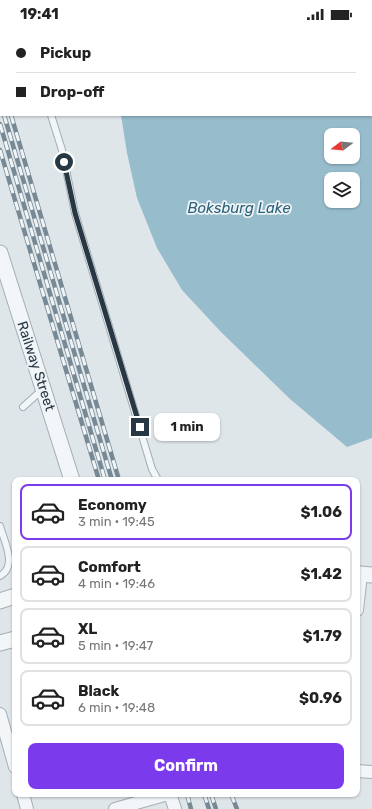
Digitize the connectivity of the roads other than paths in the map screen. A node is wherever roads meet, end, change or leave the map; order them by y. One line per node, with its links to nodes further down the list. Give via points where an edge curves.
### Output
1 (51, 116): 6 (lane, via 78,221)
2 (0, 253): 3 (street, Railway Street)
3 (43, 389): 4 (lane); 5 (street, Railway Street)
4 (23, 407)
5 (71, 477)
6 (156, 477)
7 (0, 526): 9 (lane, via 10,560 8,569)
8 (366, 575): 11 (street)
9 (0, 576)
10 (12, 597): 12 (street)
11 (360, 598)
12 (0, 601)
13 (12, 639): 14 (street)
14 (0, 643)
15 (0, 714): 16 (street)
16 (12, 756)
17 (360, 771): 18 (street)
18 (372, 772)
19 (24, 797): 22 (street)
20 (158, 797): 23 (street)
21 (170, 797): 24 (street)
22 (27, 809)
23 (115, 809)
24 (175, 809)

